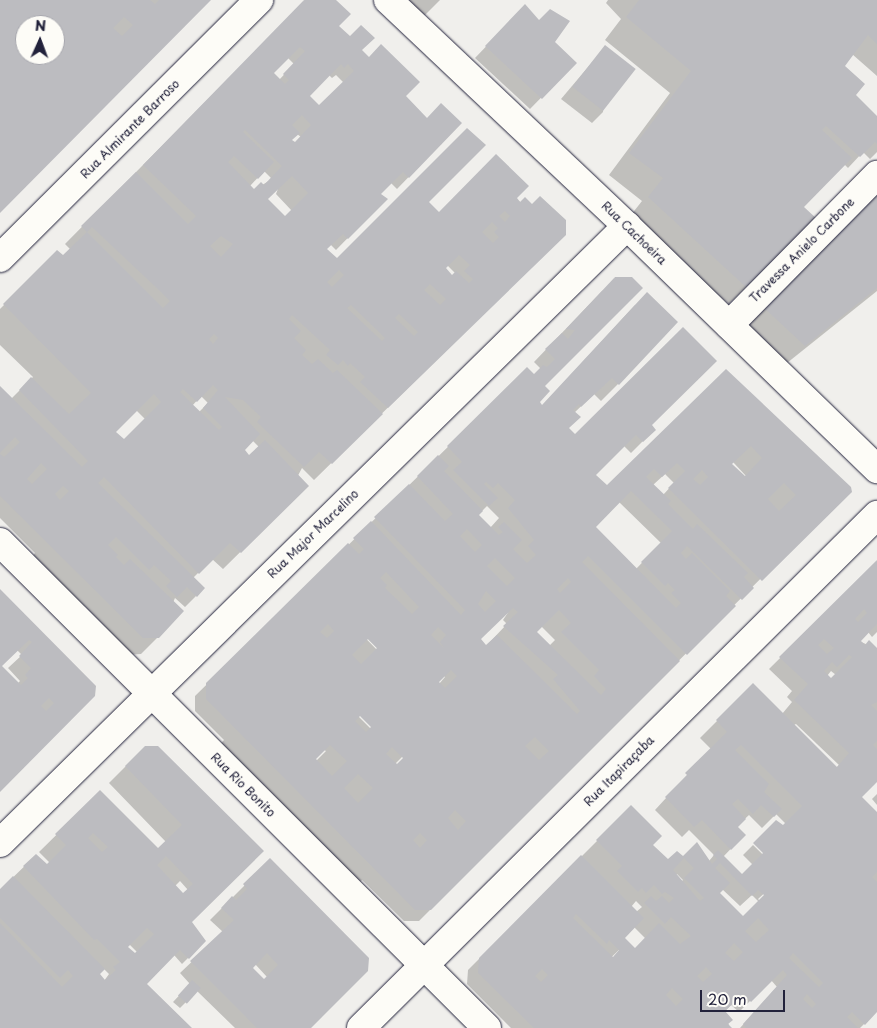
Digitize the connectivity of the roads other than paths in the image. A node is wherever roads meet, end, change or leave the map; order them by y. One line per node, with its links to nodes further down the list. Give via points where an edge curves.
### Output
1 (259, 0): 5 (street, Rua Almirante Barroso)
2 (388, 0): 4 (street, Rua Cachoeira)
3 (877, 175): 6 (street, Travessa Anielo Carbone)
4 (627, 226): 6 (street, Rua Cachoeira); 10 (street, Rua Major Marcelino)
5 (0, 258)
6 (729, 325): 7 (street, Rua Cachoeira)
7 (877, 469)
8 (877, 515): 12 (street, Rua Itapiraçaba)
9 (0, 542): 10 (street, Rua Rio Bonito)
10 (151, 693): 11 (street, Rua Major Marcelino); 12 (street, Rua Rio Bonito)
11 (0, 843)
12 (423, 966): 13 (street, Rua Itapiraçaba); 14 (street, Rua Rio Bonito)
13 (361, 1028)
14 (487, 1028)

